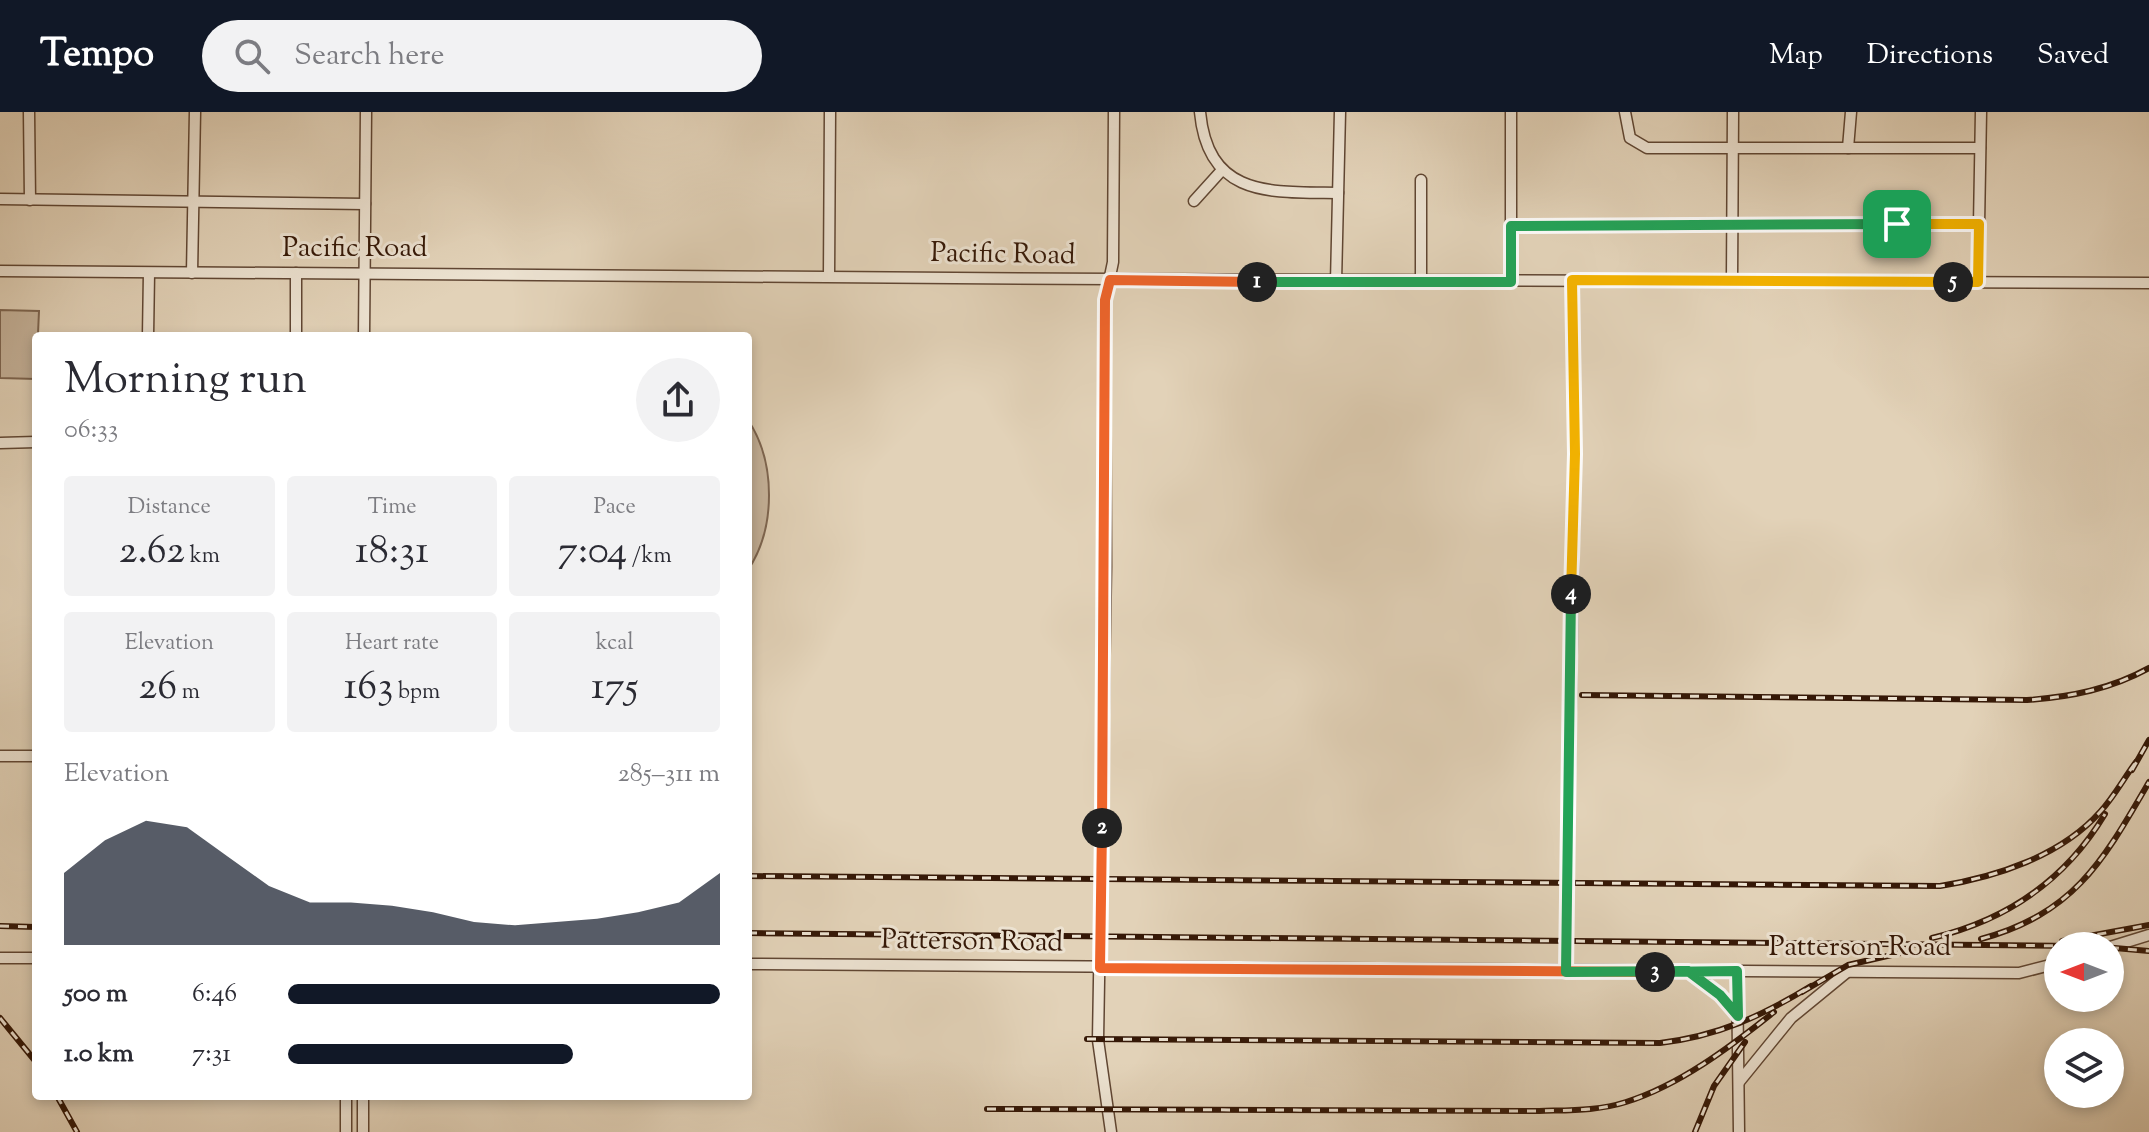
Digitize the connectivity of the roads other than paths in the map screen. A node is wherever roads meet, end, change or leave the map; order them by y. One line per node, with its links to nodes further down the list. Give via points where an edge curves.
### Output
1 (29, 112): 20 (street)
2 (195, 112): 22 (street)
3 (366, 112): 23 (street)
4 (830, 112): 32 (street)
5 (1114, 112): 33 (street)
6 (1200, 112): 16 (street, via 1206,146)
7 (1340, 112): 18 (street)
8 (1511, 112): 26 (street)
9 (1625, 112): 15 (street, via 1626,131 1640,146)
10 (1733, 112): 15 (street)
11 (1851, 112): 13 (street)
12 (1981, 112): 14 (street)
13 (1848, 148): 14 (street); 15 (street)
14 (1980, 148): 25 (street)
15 (1733, 149): 24 (street)
16 (1222, 170): 18 (street, via 1267,191); 21 (street)
17 (1421, 180): 36 (street)
18 (1338, 193): 37 (street)
19 (0, 199): 20 (street)
20 (30, 200): 22 (street)
21 (1194, 201)
22 (194, 202): 23 (street); 29 (street)
23 (365, 204): 31 (street)
24 (1733, 223): 25 (street); 26 (street); 35 (street)
25 (1979, 224): 39 (street)
26 (1511, 226): 38 (street)
27 (0, 271): 28 (street, Pacific Road)
28 (149, 273): 29 (street, Pacific Road); 41 (street)
29 (192, 273): 30 (street, Pacific Road)
30 (296, 273): 31 (street, Pacific Road); 42 (street)
31 (365, 273): 32 (street, Pacific Road); 43 (street)
32 (829, 276): 33 (street, Pacific Road)
33 (1110, 280): 37 (street, Pacific Road); 54 (street, via 1105,300)
34 (1572, 280): 35 (street, Pacific Road); 38 (street, Pacific Road); 57 (street, via 1575,454)
35 (1732, 280): 39 (street, Pacific Road)
36 (1421, 281): 37 (street, Pacific Road); 38 (street, Pacific Road)
37 (1336, 282)
38 (1511, 282)
39 (1978, 282): 40 (street, Pacific Road)
40 (2149, 283)
41 (148, 332)
42 (296, 332)
43 (364, 332)
44 (32, 442): 45 (street)
45 (0, 443)
46 (0, 756): 47 (street)
47 (32, 756)
48 (2149, 937): 49 (street)
49 (2124, 943)
50 (0, 958): 51 (street)
51 (32, 958)
52 (752, 964): 54 (street, Patterson Road)
53 (2044, 967): 58 (street, Patterson Road, via 2019,973)
54 (1100, 968): 57 (street, Patterson Road); 65 (street, via 1098,1040)
55 (1688, 971): 56 (street, Patterson Road); 57 (street, Patterson Road); 59 (street)
56 (1737, 971): 58 (street, Patterson Road); 59 (street)
57 (1566, 972)
58 (1846, 973): 60 (street, via 1791,1018)
59 (1738, 1016): 60 (street)
60 (1739, 1082): 66 (street)
61 (346, 1100): 63 (street)
62 (363, 1100): 64 (street)
63 (346, 1132)
64 (363, 1132)
65 (1111, 1132)
66 (1739, 1132)

